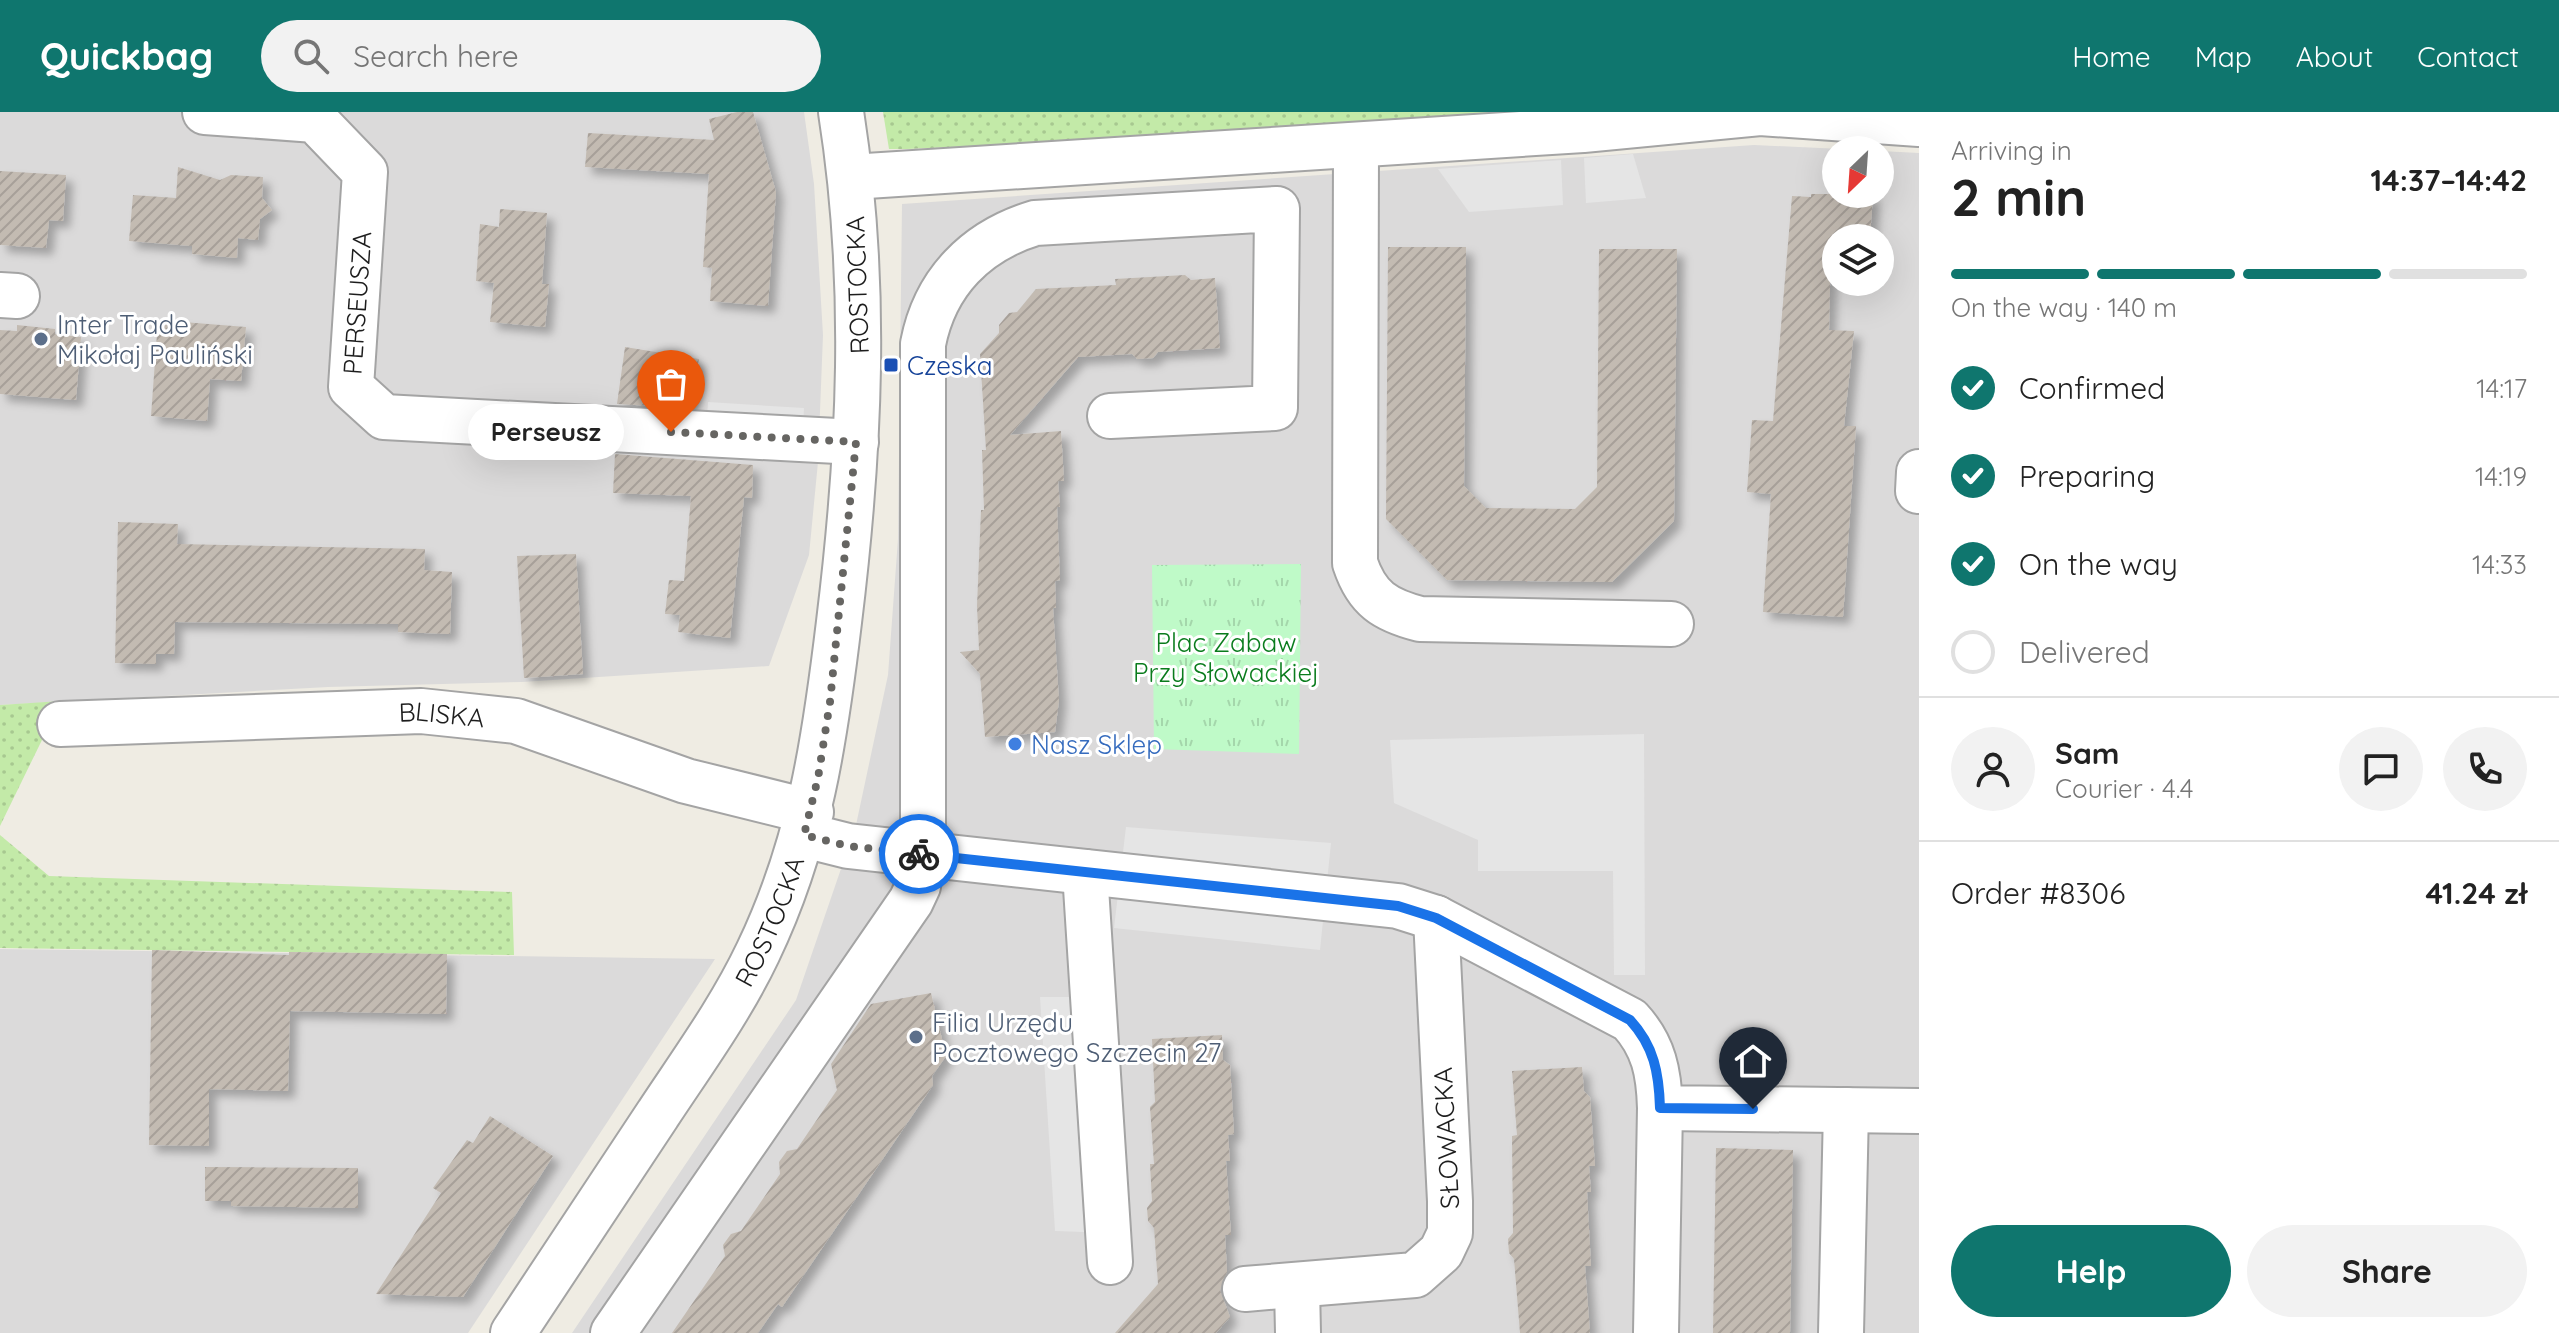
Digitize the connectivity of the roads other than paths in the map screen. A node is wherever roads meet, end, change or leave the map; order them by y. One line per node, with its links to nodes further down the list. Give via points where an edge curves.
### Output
1 (205, 112): 10 (street, PERSEUSZA, via 315,120 365,172 351,387 384,417)
2 (841, 112): 7 (street, ROSTOCKA)
3 (1760, 112): 4 (street); 6 (street)
4 (1919, 124)
5 (1257, 145): 6 (street); 7 (street, via 910,161); 8 (street)
6 (1356, 145): 11 (street, via 1355,563 1362,583 1373,599 1392,611 1420,619)
7 (851, 177): 10 (street, ROSTOCKA, via 860,281)
8 (1277, 209): 9 (street, via 1275,408); 14 (street, via 1035,223 985,244 936,301 923,344)
9 (1110, 416)
10 (856, 442): 13 (street, ROSTOCKA, via 831,689)
11 (1671, 624)
12 (60, 724): 13 (street, BLISKA, via 421,711 516,721)
13 (807, 823): 14 (street, via 848,846); 23 (street, ROSTOCKA, via 773,918 741,985)
14 (923, 854): 15 (street); 24 (street, via 911,901)
15 (1085, 872): 16 (street, via 1398,906); 20 (street)
16 (1436, 918): 17 (street, via 1630,1020 1644,1035 1659,1071); 21 (street, SŁOWACKA, via 1450,1233 1441,1252 1415,1275)
17 (1660, 1108): 18 (street); 26 (street)
18 (1846, 1110): 19 (street); 27 (street)
19 (1919, 1111)
20 (1110, 1262)
21 (1297, 1287): 22 (street, SŁOWACKA); 25 (street)
22 (1245, 1289)
23 (513, 1333)
24 (613, 1333)
25 (1298, 1333)
26 (1656, 1333)
27 (1841, 1333)

